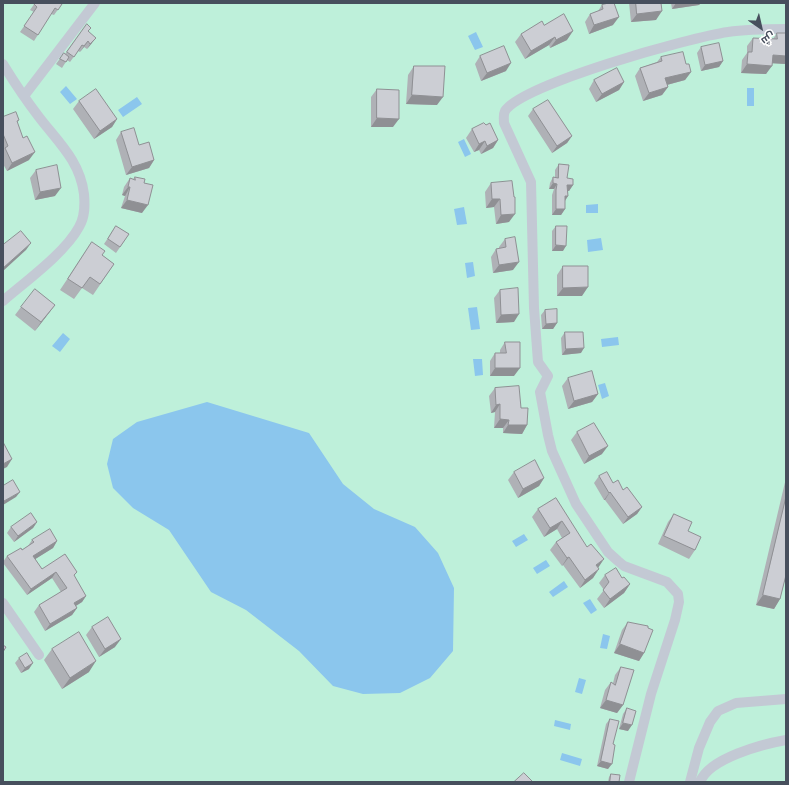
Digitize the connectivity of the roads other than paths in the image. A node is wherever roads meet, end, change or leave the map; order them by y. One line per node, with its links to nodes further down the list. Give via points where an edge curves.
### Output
1 (95, 3): 4 (street)
2 (786, 29): 10 (street, via 759,28 729,32 640,54 539,90 509,107 504,114 504,123 531,182 537,355 538,362 548,376 540,392 552,451 576,504 608,552 624,566 668,582 678,594 675,620 651,694)
3 (3, 64): 4 (street)
4 (24, 96): 5 (street, via 69,153 83,186 85,206 80,226 72,237)
5 (3, 301)
6 (3, 603): 7 (street)
7 (39, 655)
8 (786, 699): 11 (street, via 736,703 718,711 710,722)
9 (786, 740): 12 (street, via 745,751 727,759 709,769)
10 (629, 782)
11 (690, 782)
12 (700, 782)

